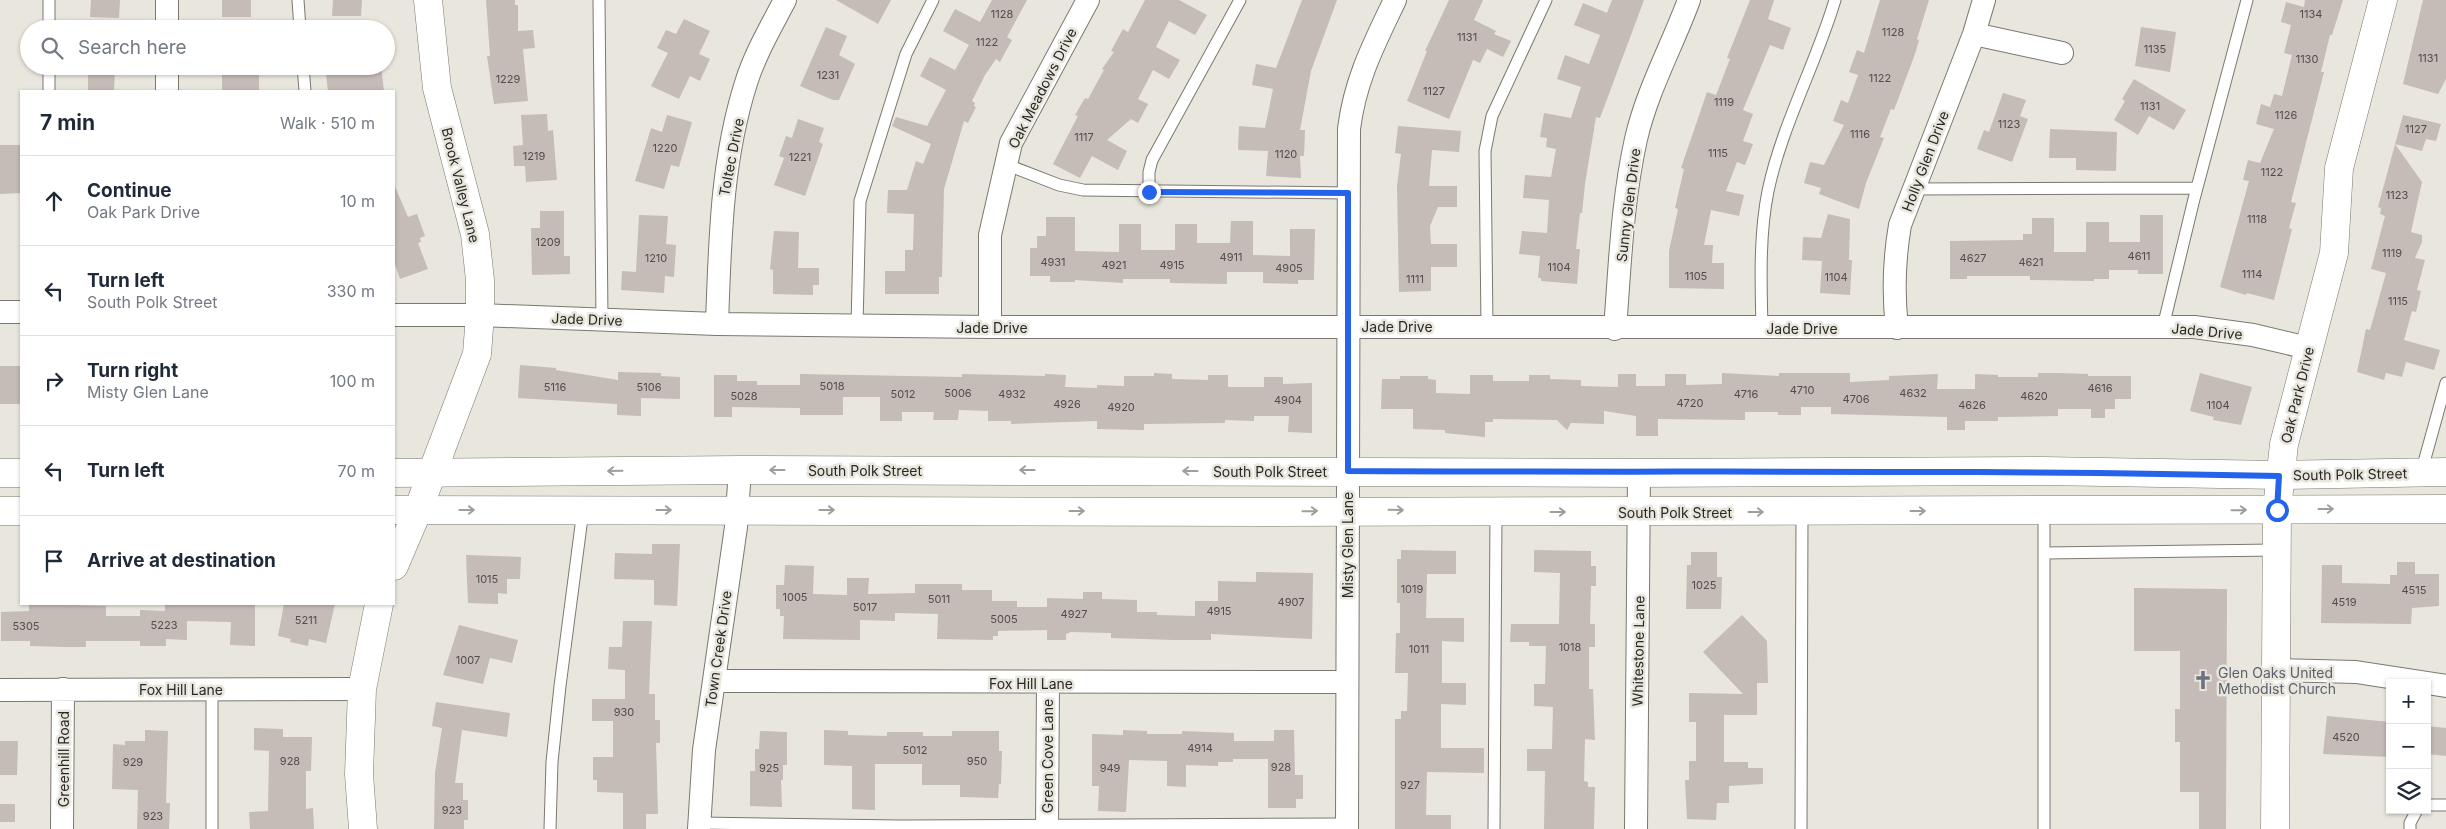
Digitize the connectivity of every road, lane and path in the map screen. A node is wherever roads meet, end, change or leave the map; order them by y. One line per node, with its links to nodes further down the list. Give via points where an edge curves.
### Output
1 (49, 0): 17 (lane)
2 (167, 0): 18 (street)
3 (298, 0): 19 (lane)
4 (428, 0): 36 (main road, Brook Valley Lane, via 437,88 475,234)
5 (599, 0): 37 (lane)
6 (785, 0): 38 (street, Toltec Drive, via 746,82 727,165 722,199)
7 (933, 0): 39 (lane, via 906,54 860,201)
8 (1088, 0): 28 (street, Oak Meadows Drive, via 1011,143)
9 (1240, 0): 31 (lane, via 1152,160)
10 (1395, 0): 32 (street, Misty Glen Lane, via 1362,69 1352,101)
11 (1546, 0): 41 (lane, via 1492,116 1485,151)
12 (1689, 0): 46 (street, Sunny Glen Drive, via 1655,81 1636,138 1623,216)
13 (1835, 0): 44 (lane, via 1777,158 1768,193 1760,274)
14 (1984, 0): 20 (street, Holly Glen Drive)
15 (2247, 0): 29 (lane)
16 (2383, 0): 47 (main road, Oak Park Drive, via 2339,168 2334,253)
17 (49, 20)
18 (167, 20)
19 (299, 20)
20 (1974, 34): 21 (street); 30 (street, Holly Glen Drive)
21 (2062, 52)
22 (49, 75): 25 (lane)
23 (168, 75): 26 (street)
24 (304, 75): 27 (lane)
25 (49, 90)
26 (168, 90)
27 (305, 90)
28 (1005, 164): 31 (lane, via 1059,185 1083,190); 42 (street, Oak Meadows Drive, via 990,235)
29 (2197, 188): 30 (lane); 43 (lane)
30 (1914, 189): 45 (street, Holly Glen Drive, via 1900,225 1895,255 1893,295)
31 (1149, 192): 32 (lane)
32 (1348, 193): 40 (street, Misty Glen Lane)
33 (0, 312): 34 (street)
34 (20, 312)
35 (395, 315): 36 (street, Jade Drive)
36 (480, 315): 37 (street, Jade Drive); 56 (main road, Brook Valley Lane, via 477,354)
37 (602, 320): 38 (street, Jade Drive)
38 (718, 324): 39 (street, Jade Drive)
39 (857, 326): 42 (street, Jade Drive)
40 (1347, 326): 41 (street, Jade Drive); 42 (street, Jade Drive); 50 (street, Misty Glen Lane)
41 (1487, 326): 46 (street, Jade Drive)
42 (990, 327)
43 (2163, 327): 45 (street, Jade Drive); 47 (street, Jade Drive, via 2194,327 2253,335)
44 (1762, 328): 45 (street, Jade Drive); 46 (street, Jade Drive)
45 (1897, 328)
46 (1615, 329)
47 (2308, 348): 58 (main road, Oak Park Drive)
48 (2446, 383): 52 (lane)
49 (740, 470): 50 (main road, South Polk Street, one-way to 49); 56 (main road, South Polk Street, one-way to 56); 62 (street, Town Creek Drive)
50 (1348, 471): 57 (main road, South Polk Street); 63 (street, Misty Glen Lane)
51 (2043, 471): 57 (main road, South Polk Street); 58 (main road, South Polk Street); 64 (main road)
52 (2433, 472): 58 (main road, South Polk Street)
53 (0, 473): 54 (main road)
54 (20, 473)
55 (395, 473): 56 (main road, South Polk Street)
56 (431, 473): 60 (main road, Brook Valley Lane)
57 (1639, 473): 69 (street, Whitestone Lane)
58 (2279, 476): 65 (main road, Oak Park Drive)
59 (2446, 508): 65 (main road, South Polk Street, one-way to 59)
60 (406, 510): 61 (main road, South Polk Street, one-way to 61); 73 (main road, Brook Valley Lane)
61 (583, 510): 62 (main road, South Polk Street, one-way to 62); 95 (lane, via 552,762)
62 (737, 510): 63 (main road, South Polk Street, one-way to 63); 76 (street, Town Creek Drive)
63 (1347, 510): 68 (main road, South Polk Street, one-way to 68); 77 (street, Misty Glen Lane)
64 (2044, 510): 65 (main road, South Polk Street, one-way to 65); 70 (main road, South Polk Street, one-way to 64); 72 (lane)
65 (2277, 510): 71 (main road, Oak Park Drive)
66 (0, 511): 67 (main road)
67 (20, 511)
68 (1496, 512): 69 (main road, South Polk Street, one-way to 69); 96 (lane)
69 (1639, 512): 70 (main road, South Polk Street, one-way to 70); 97 (street, Whitestone Lane)
70 (1802, 512): 98 (lane)
71 (2276, 550): 72 (lane); 75 (main road, Oak Park Drive)
72 (2045, 553): 99 (lane)
73 (395, 561)
74 (379, 605): 80 (main road)
75 (2275, 670): 79 (street, via 2356,672); 100 (main road, Oak Park Drive)
76 (714, 681): 78 (street, Fox Hill Lane); 87 (street, Town Creek Drive, via 704,750)
77 (1348, 682): 78 (street, Fox Hill Lane); 90 (street, Misty Glen Lane)
78 (1048, 683): 89 (street, Green Cove Lane)
79 (2446, 686)
80 (362, 689): 83 (street, Fox Hill Lane); 94 (main road, via 359,774)
81 (0, 690): 82 (street, Fox Hill Lane)
82 (63, 690): 83 (street, Fox Hill Lane); 92 (street, Greenhill Road)
83 (212, 690): 93 (lane)
84 (2431, 805): 85 (lane)
85 (2446, 805)
86 (2415, 814): 101 (lane)
87 (700, 826): 88 (lane)
88 (900, 827): 89 (lane)
89 (1047, 827): 91 (lane)
90 (1346, 827): 91 (lane)
91 (1197, 828)
92 (62, 829)
93 (212, 829)
94 (363, 829)
95 (550, 829)
96 (1494, 829)
97 (1636, 829)
98 (1801, 829)
99 (2044, 829)
100 (2275, 829)
101 (2410, 829)

